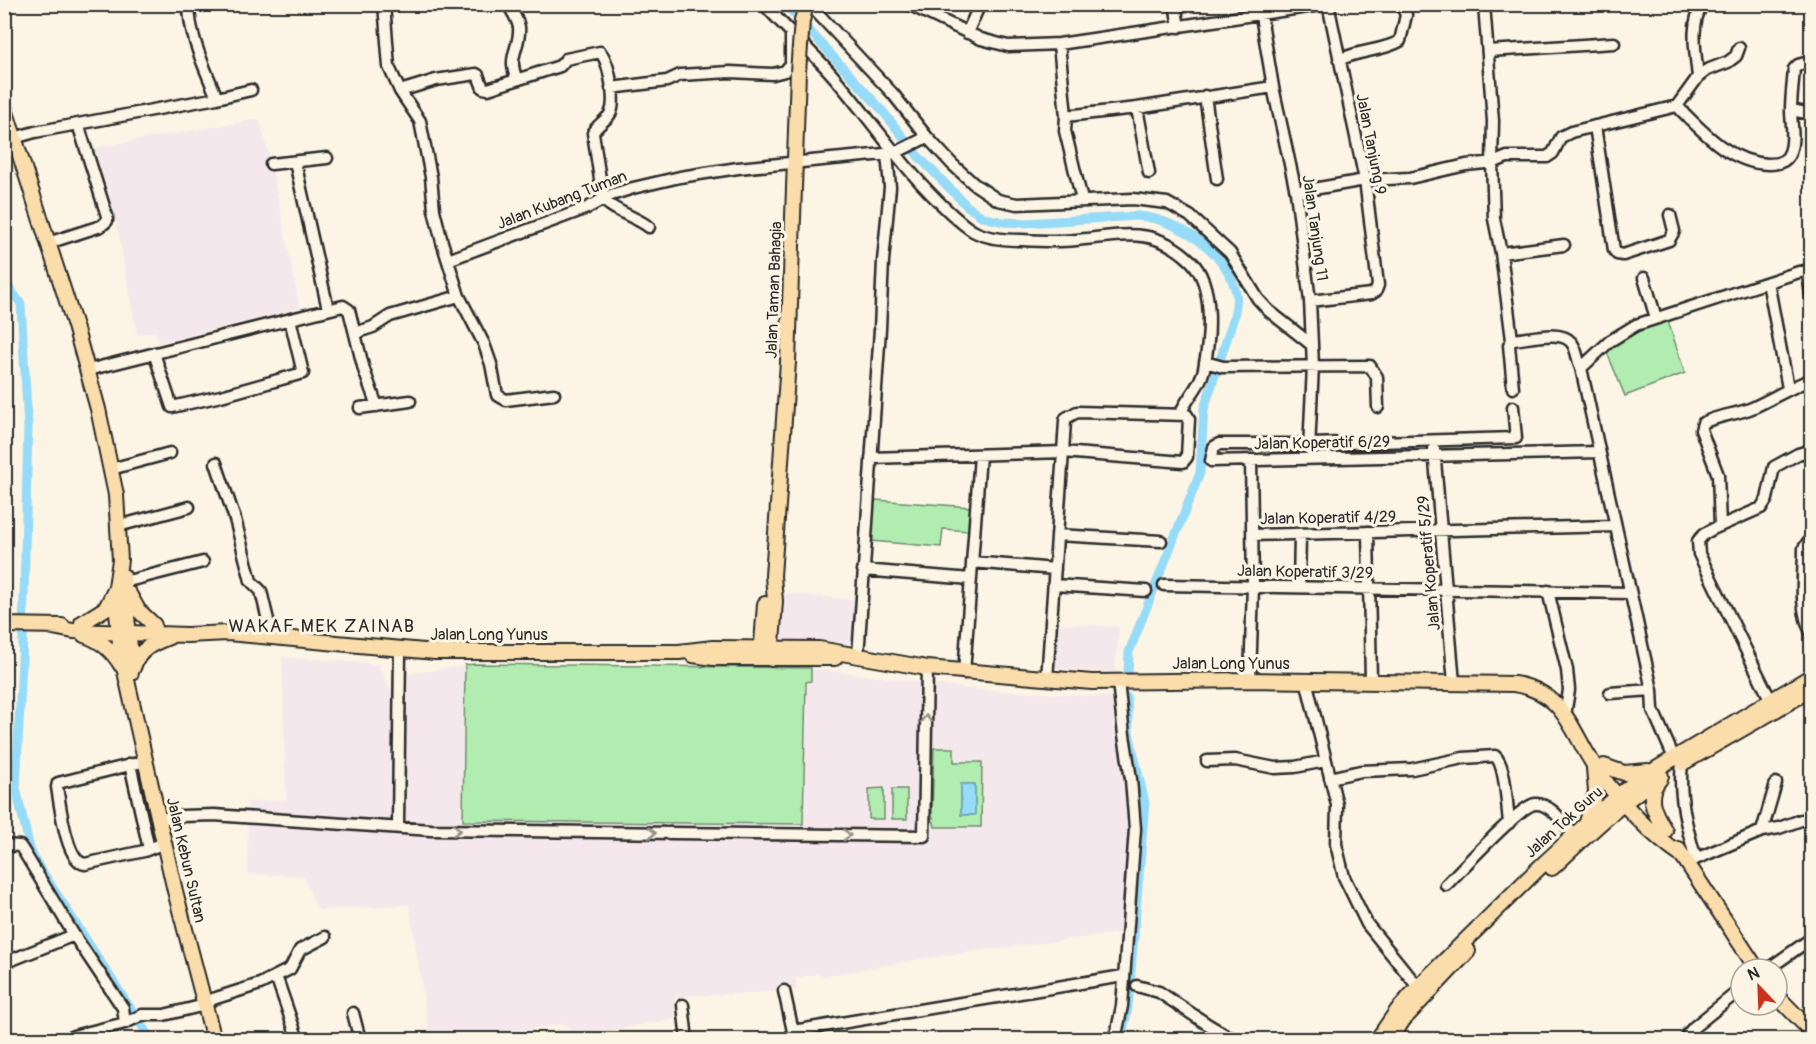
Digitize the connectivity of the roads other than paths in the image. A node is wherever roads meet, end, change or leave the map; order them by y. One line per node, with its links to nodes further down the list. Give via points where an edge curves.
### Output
1 (189, 4): 30 (street, via 194,39)
2 (384, 4): 28 (street, via 389,67)
3 (508, 4): 24 (street, via 519,26 512,63)
4 (764, 4): 16 (street)
5 (808, 4): 40 (street, via 893,94); 45 (main road, Jalan Taman Bahagia, bridge, via 802,21)
6 (908, 4): 15 (street)
7 (980, 4): 15 (street)
8 (1175, 4): 14 (street)
9 (1401, 4): 21 (street, via 1406,15 1400,41 1354,52)
10 (1484, 4): 20 (street)
11 (1703, 4): 23 (street, via 1697,12 1695,29)
12 (1328, 5): 13 (street); 21 (street, Jalan Tanjung 9)
13 (1260, 9): 14 (street); 25 (street, Jalan Tanjung 11)
14 (1179, 27): 17 (street)
15 (967, 33): 17 (street, via 1008,46)
16 (791, 34): 26 (street, via 791,64 780,74 680,75 667,81); 41 (street, via 828,70)
17 (1059, 44): 36 (street)
18 (1614, 44): 20 (street)
19 (1739, 48): 23 (street, via 1728,62)
20 (1488, 51): 44 (street)
21 (1339, 60): 49 (street, Jalan Tanjung 9)
22 (1812, 61): 34 (street, via 1794,69)
23 (1698, 77): 32 (street)
24 (517, 79): 26 (street, via 560,66 566,59 600,52); 28 (street, via 488,89 483,88 476,74)
25 (1273, 87): 29 (street); 50 (street, Jalan Tanjung 11)
26 (611, 88): 51 (street, via 612,111 593,134)
27 (250, 90): 30 (street)
28 (400, 91): 58 (street, via 420,121 434,210)
29 (1205, 96): 33 (street); 48 (street)
30 (217, 99): 37 (street)
31 (4, 106): 39 (main road)
32 (1677, 106): 34 (street, via 1740,159 1776,164 1790,154); 38 (street)
33 (1137, 108): 36 (street); 47 (street)
34 (1791, 110): 35 (street)
35 (1812, 114)
36 (1066, 116): 52 (street, via 1066,141)
37 (78, 124): 39 (street); 55 (street, via 107,221)
38 (1595, 126): 44 (street, via 1561,137 1547,157 1507,157); 53 (street, via 1617,254 1669,240 1674,231)
39 (14, 138): 55 (main road)
40 (923, 139): 41 (street); 52 (street, via 998,200 1017,204)
41 (896, 152): 45 (street, Jalan Kubang Tuman); 72 (street, via 917,181 959,222 989,237 1053,241 1132,234 1169,243 1197,267 1204,282 1208,302); 94 (street, via 883,261)
42 (327, 158): 43 (street)
43 (295, 162): 46 (street); 65 (street)
44 (1492, 162): 49 (street, via 1410,178); 57 (street, via 1494,219)
45 (795, 163): 51 (street, Jalan Kubang Tuman, via 680,177 620,191); 134 (main road, Jalan Taman Bahagia, via 788,362 773,576 775,600)
46 (271, 164)
47 (1149, 173)
48 (1217, 179)
49 (1365, 180): 50 (street); 64 (street, Jalan Tanjung 9, via 1376,291)
50 (1296, 192): 64 (street, Jalan Tanjung 11)
51 (603, 199): 54 (street); 58 (street, Jalan Kubang Tuman)
52 (1082, 200): 70 (street, via 1152,200 1184,212 1230,253 1269,311)
53 (1671, 214)
54 (650, 227)
55 (48, 243): 75 (main road)
56 (1564, 245): 57 (street)
57 (1501, 253): 69 (street)
58 (448, 260): 62 (street)
59 (1809, 270): 61 (street); 63 (street)
60 (1644, 278): 66 (street)
61 (1768, 282): 66 (street); 78 (street)
62 (459, 296): 68 (street, via 390,316); 79 (street, via 484,344 499,398)
63 (1812, 299)
64 (1310, 301): 70 (street, Jalan Tanjung 11)
65 (328, 309): 67 (street); 68 (street, via 348,308)
66 (1656, 318): 74 (street, via 1621,333)
67 (290, 319): 71 (street); 71 (street, via 303,374 221,396 172,407)
68 (355, 333): 81 (street)
69 (1512, 340): 74 (street, via 1556,335 1569,339); 77 (street, via 1509,345)
70 (1312, 345): 73 (street, Jalan Tanjung 11)
71 (154, 353): 75 (street)
72 (1205, 362): 73 (street, via 1220,367); 85 (street, via 1200,381)
73 (1313, 366): 83 (street, via 1370,366 1377,377); 87 (street, Jalan Tanjung 11)
74 (1581, 368): 90 (street)
75 (88, 370): 98 (main road)
76 (1812, 379): 78 (street)
77 (1513, 388)
78 (1788, 388): 100 (street, via 1751,408 1703,423 1701,430 1718,475)
79 (554, 394)
80 (410, 401): 81 (street)
81 (377, 406): 84 (street)
82 (1513, 406): 86 (street, via 1516,438)
83 (1378, 407)
84 (360, 408)
85 (1181, 413): 89 (street, via 1073,413 1065,421); 89 (street, via 1189,419 1187,457 1183,462)
86 (1432, 440): 87 (street); 93 (street, Jalan Koperatif 5/29)
87 (1309, 444): 95 (street, Jalan Tanjung 11); 96 (street, Jalan Koperatif 6/29, via 1219,444 1214,447 1211,461)
88 (1812, 450): 100 (street, via 1774,467 1761,508)
89 (1063, 452): 92 (street); 106 (street)
90 (1599, 452): 93 (street, Jalan Koperatif 6/29); 102 (street)
91 (170, 453): 98 (street)
92 (980, 454): 94 (street); 111 (street)
93 (1434, 456): 95 (street, Jalan Koperatif 6/29); 103 (street, Jalan Koperatif 5/29)
94 (871, 458): 113 (street)
95 (1309, 459): 96 (street, Jalan Koperatif 6/29)
96 (1251, 460): 107 (street)
97 (216, 463): 132 (street, via 251,581 261,591)
98 (111, 469): 101 (main road)
99 (189, 507): 101 (street)
100 (1720, 525): 149 (street, via 1698,541 1699,554)
101 (118, 526): 115 (main road)
102 (1615, 526): 103 (street, Jalan Koperatif 4/29); 124 (street)
103 (1441, 530): 104 (street, Jalan Koperatif 4/29); 121 (street, Jalan Koperatif 5/29)
104 (1368, 532): 105 (street, Jalan Koperatif 4/29); 120 (street)
105 (1300, 534): 107 (street, Jalan Koperatif 4/29); 119 (street)
106 (1057, 535): 109 (street); 112 (street)
107 (1252, 535): 118 (street)
108 (1812, 540): 130 (street, via 1804,548 1803,594)
109 (1161, 541)
110 (204, 562): 115 (street)
111 (972, 562): 112 (street); 114 (street)
112 (1055, 569): 116 (street)
113 (863, 570): 114 (street); 135 (street)
114 (971, 579): 137 (street)
115 (122, 585): 126 (main road, via 138,610); 127 (main road, via 106,608); 128 (main road, Jalan Kebun Sultan)
116 (1054, 585): 122 (street); 140 (street)
117 (1164, 585): 118 (street, Jalan Koperatif 3/29)
118 (1253, 586): 119 (street, Jalan Koperatif 3/29); 141 (street)
119 (1299, 587): 120 (street, Jalan Koperatif 3/29)
120 (1369, 588): 121 (street, Jalan Koperatif 3/29); 143 (street)
121 (1446, 589): 123 (street, Jalan Koperatif 3/29); 145 (street, Jalan Koperatif 5/29)
122 (1146, 591)
123 (1548, 591): 124 (street, Jalan Koperatif 3/29); 150 (street, via 1567,670)
124 (1629, 592): 147 (street)
125 (9, 625): 127 (main road)
126 (154, 625): 128 (main road, Jalan Long Yunus); 129 (main road, Jalan Long Yunus)
127 (78, 627): 128 (main road); 139 (main road, via 108,647)
128 (123, 628): 131 (main road, Jalan Long Yunus); 139 (main road, Jalan Kebun Sultan)
129 (228, 633): 131 (main road, Jalan Long Yunus); 132 (main road, Jalan Long Yunus)
130 (1812, 634)
131 (175, 635): 139 (main road, via 149,645 134,663)
132 (272, 637): 133 (main road, Jalan Long Yunus)
133 (400, 650): 134 (main road, Jalan Long Yunus, via 679,652 713,648); 164 (street)
134 (766, 654): 135 (main road, Jalan Long Yunus)
135 (858, 657): 136 (main road, Jalan Long Yunus)
136 (927, 668): 137 (main road, Jalan Long Yunus); 164 (street, one-way to 136, via 924,836)
137 (964, 673): 140 (main road, Jalan Long Yunus)
138 (1812, 676): 149 (main road, Jalan Tok Guru)
139 (129, 678): 151 (main road, Jalan Kebun Sultan)
140 (1047, 679): 144 (main road, Jalan Long Yunus)
141 (1250, 680): 142 (main road, Jalan Long Yunus); 144 (main road, Jalan Long Yunus)
142 (1306, 681): 143 (main road, Jalan Long Yunus); 153 (street)
143 (1371, 681): 145 (main road, Jalan Long Yunus)
144 (1118, 682): 181 (street, via 1135,829)
145 (1454, 683): 150 (main road, Jalan Long Yunus, via 1527,686 1548,696)
146 (1812, 689): 154 (main road, Jalan Tok Guru)
147 (1652, 690): 148 (street); 154 (street, via 1653,710)
148 (1610, 693)
149 (1771, 700): 154 (main road, Jalan Tok Guru)
150 (1565, 716): 156 (main road, Jalan Long Yunus)
151 (146, 761): 155 (street); 161 (main road, Jalan Kebun Sultan)
152 (1208, 761): 153 (street, via 1235,760 1275,768)
153 (1325, 761): 158 (street)
154 (1678, 761): 157 (main road, Jalan Tok Guru); 172 (street, via 1689,835)
155 (130, 764): 171 (street); 171 (street, via 58,783 68,843 81,864)
156 (1599, 766): 157 (main road, via 1624,774); 160 (main road, Jalan Long Yunus); 165 (main road)
157 (1662, 770): 160 (main road, Jalan Tok Guru); 167 (main road, via 1651,800)
158 (1330, 778): 163 (street, via 1495,756 1502,772); 183 (street, via 1337,805 1336,844 1351,894 1367,924)
159 (1776, 783): 166 (street)
160 (1625, 797): 165 (main road, Jalan Tok Guru); 167 (main road, Jalan Long Yunus)
161 (159, 819): 164 (street, via 214,816); 169 (main road, Jalan Kebun Sultan)
162 (1812, 820): 166 (street)
163 (1509, 823): 168 (street, via 1536,803 1546,806); 173 (street)
164 (398, 827)
165 (1589, 827): 167 (main road, via 1624,818); 168 (main road, Jalan Tok Guru); 201 (main road, Jalan Tok Guru, via 1444,975)
166 (1762, 831): 172 (street)
167 (1660, 832): 172 (main road, Jalan Long Yunus)
168 (1574, 834): 183 (main road, Jalan Tok Guru)
169 (164, 843): 171 (street); 186 (main road, Jalan Kebun Sultan)
170 (4, 845): 174 (street, via 20,846)
171 (149, 849)
172 (1688, 859): 177 (main road, Jalan Long Yunus)
173 (1446, 885)
174 (74, 935): 179 (street); 190 (street, via 123,1008)
175 (325, 937): 180 (street, via 300,950 292,966)
176 (1812, 938): 178 (street)
177 (1749, 957)
178 (1785, 957)
179 (4, 963)
180 (276, 976): 186 (street); 195 (street)
181 (1123, 976): 192 (street); 198 (street)
182 (1137, 987): 199 (street, via 1159,992)
183 (1418, 987): 200 (main road, Jalan Tok Guru)
184 (784, 991): 192 (street)
185 (1729, 999): 202 (street, via 1694,1027)
186 (204, 1005): 190 (street, via 164,1016 142,1015); 194 (main road, Jalan Kebun Sultan)
187 (683, 1005): 197 (street)
188 (1789, 1008): 191 (main road)
189 (353, 1013): 196 (street)
190 (128, 1022): 193 (street)
191 (1812, 1032)
192 (794, 1035)
193 (70, 1038)
194 (214, 1040)
195 (298, 1040)
196 (360, 1040)
197 (687, 1040)
198 (1115, 1040)
199 (1234, 1040)
200 (1377, 1040)
201 (1390, 1040)
202 (1687, 1040)

